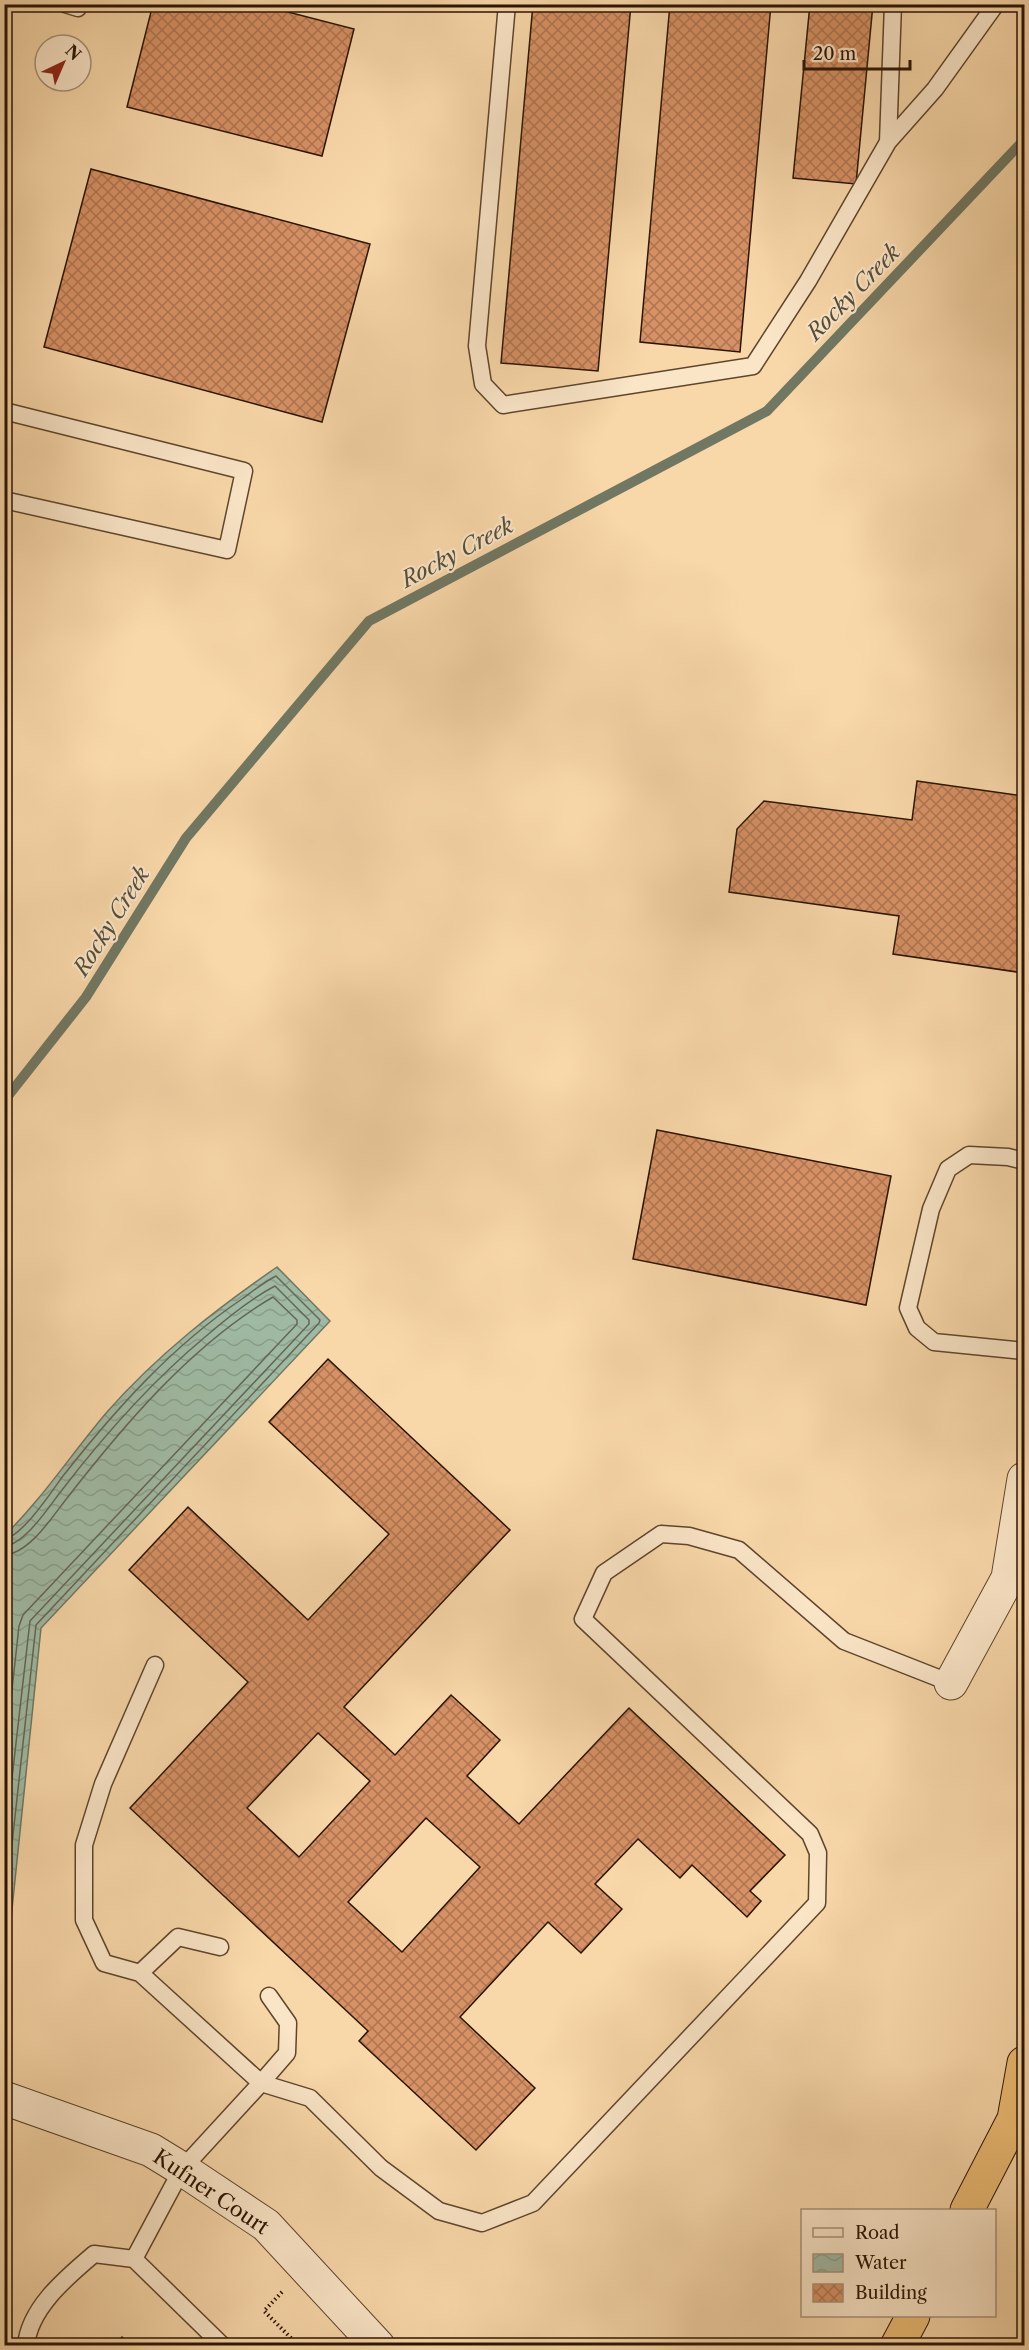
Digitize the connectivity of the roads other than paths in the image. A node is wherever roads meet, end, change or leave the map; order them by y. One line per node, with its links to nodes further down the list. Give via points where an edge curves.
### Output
1 (507, 4): 4 (lane, via 477,346 483,384 503,405 753,366 808,281)
2 (893, 4): 4 (lane)
3 (996, 4): 4 (lane, via 935,88)
4 (888, 142)
5 (4, 411): 6 (lane, via 244,471 227,550)
6 (4, 500)
7 (1024, 1161): 8 (lane, via 969,1155 948,1169 932,1209 908,1308 916,1328 934,1342)
8 (1024, 1351)
9 (1024, 1479): 11 (street, via 1008,1578)
10 (155, 1665): 13 (lane, via 103,1784 84,1845 84,1920 104,1963)
11 (951, 1683): 16 (lane, via 844,1641 739,1550 689,1536 661,1534 604,1573 584,1619 810,1834 818,1853 817,1903 534,2203 482,2223 439,2211 381,2168 310,2098)
12 (220, 1947): 13 (lane, via 178,1937)
13 (140, 1973): 16 (lane)
14 (268, 1996): 16 (lane, via 288,2023 286,2053)
15 (1024, 2063): 19 (highway, via 1014,2119)
16 (261, 2084): 18 (lane)
17 (4, 2098): 18 (street, Kufner Court, via 151,2150)
18 (182, 2169): 20 (lane); 22 (street, Kufner Court, via 266,2225)
19 (968, 2209)
20 (134, 2259): 23 (lane, via 94,2254 42,2304); 24 (lane)
21 (912, 2317): 25 (highway)
22 (370, 2343)
23 (26, 2346)
24 (223, 2346)
25 (897, 2346)

